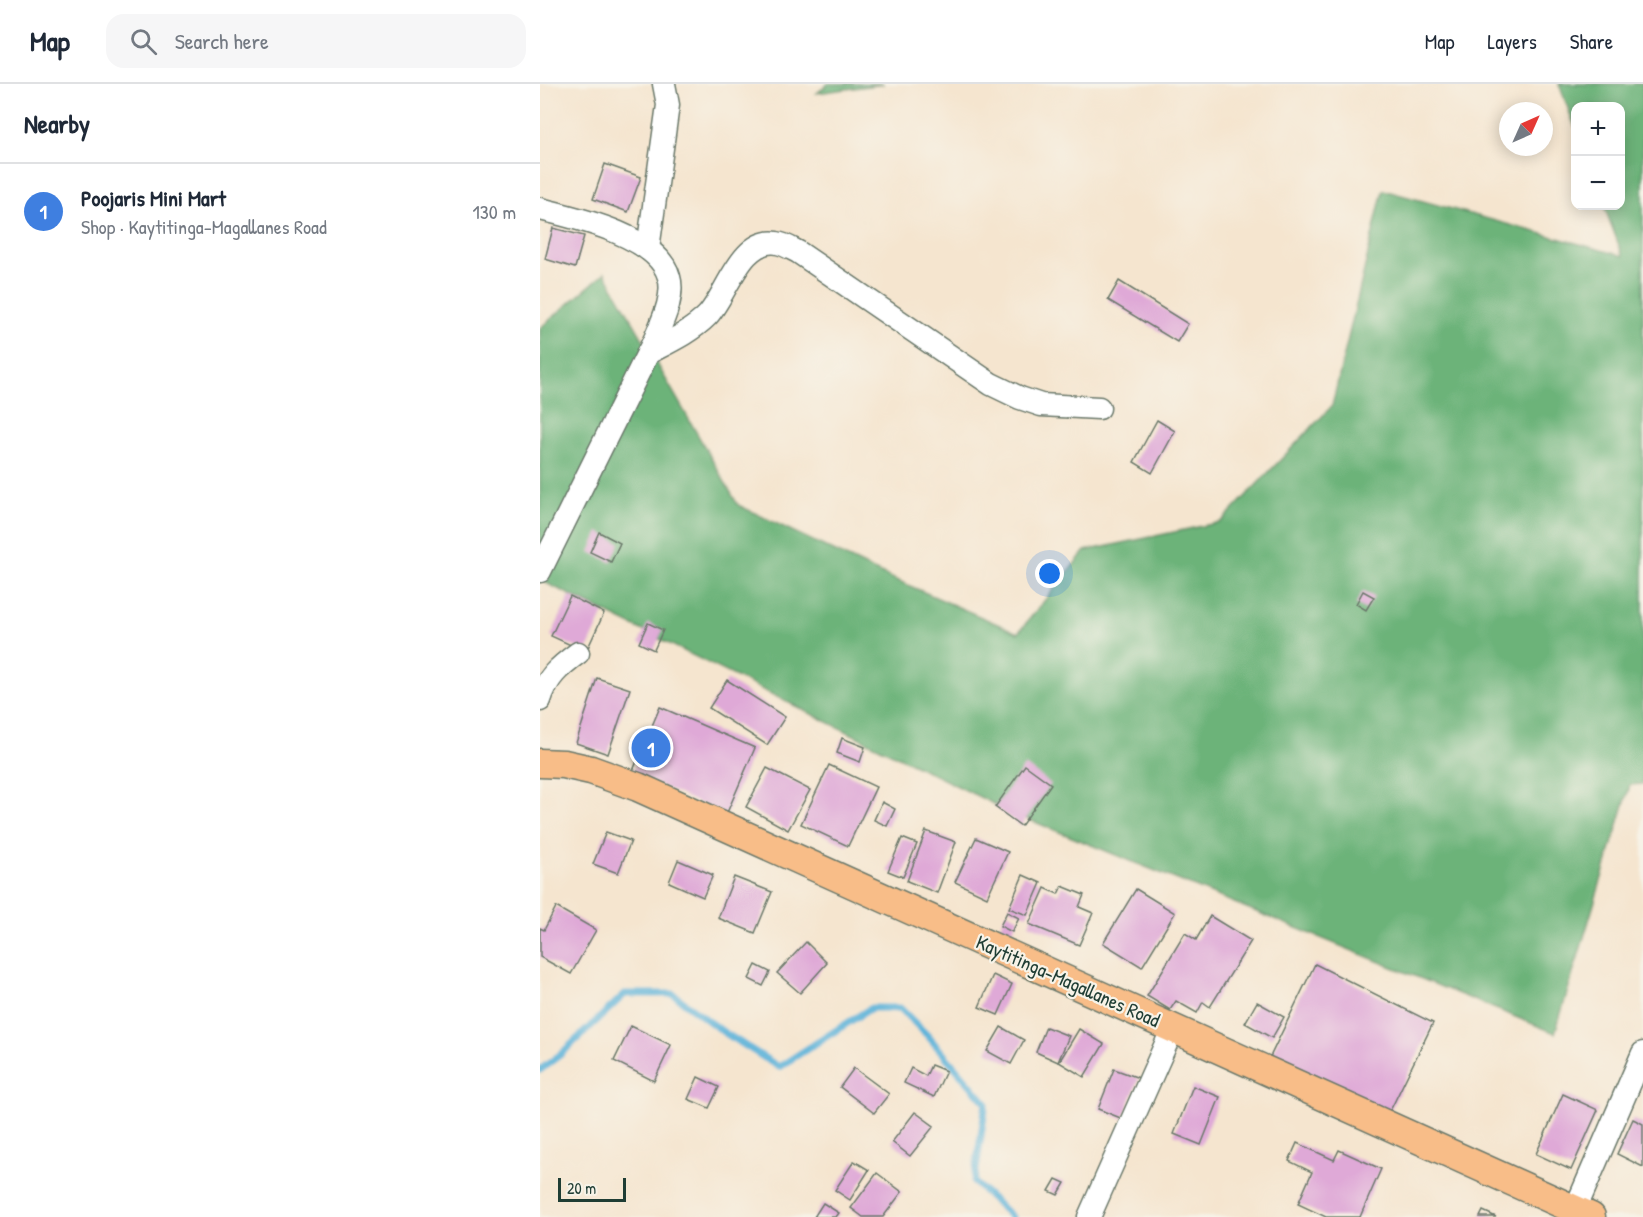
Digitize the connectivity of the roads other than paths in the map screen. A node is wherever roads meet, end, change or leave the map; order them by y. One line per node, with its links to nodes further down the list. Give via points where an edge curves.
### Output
1 (664, 84): 3 (street, via 668,105)
2 (540, 209): 3 (street, via 587,221)
3 (648, 249): 4 (street, via 670,278 669,299)
4 (648, 353): 5 (street, via 693,328 709,314 746,255 760,244 777,243 798,252 991,384 1041,405); 6 (street)
5 (1099, 408)
6 (540, 571)
7 (578, 653): 8 (street, via 561,665 544,686)
8 (540, 700)
9 (540, 763): 10 (main road, Kaytitinga-Magallanes Road, via 591,770 638,787)
10 (1173, 1028): 12 (main road, Kaytitinga-Magallanes Road); 13 (street)
11 (1643, 1053): 12 (street)
12 (1582, 1213)
13 (1089, 1217)

